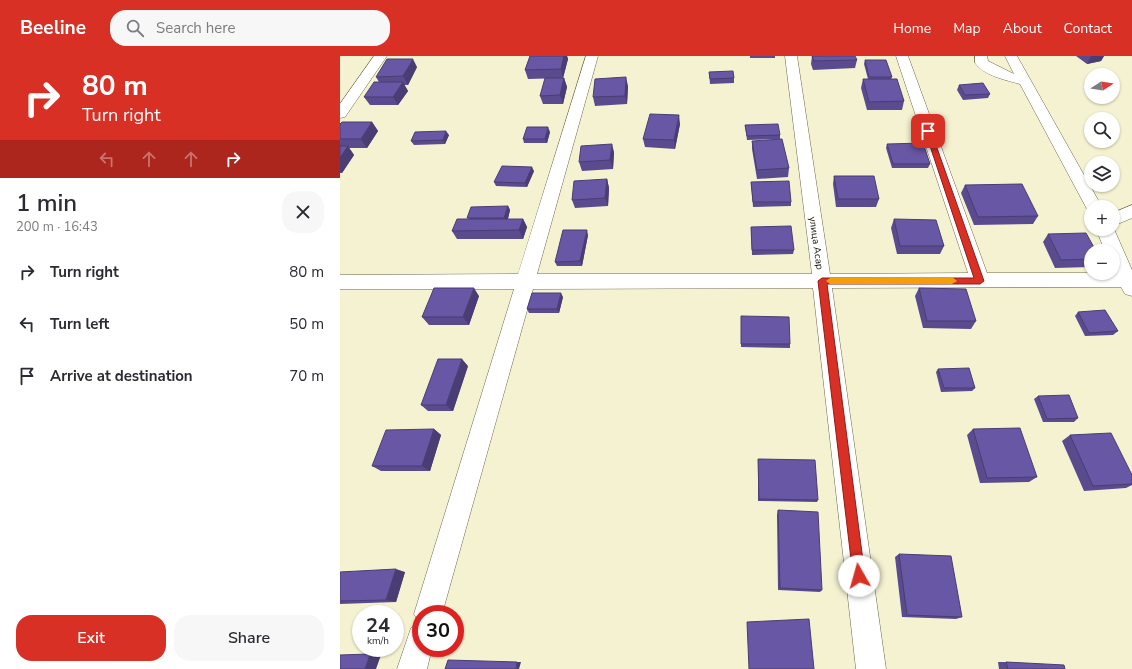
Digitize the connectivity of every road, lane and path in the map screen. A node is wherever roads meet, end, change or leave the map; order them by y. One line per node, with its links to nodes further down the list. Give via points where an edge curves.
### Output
1 (381, 56): 8 (street)
2 (592, 56): 16 (street)
3 (791, 56): 13 (street, улица Асар)
4 (902, 56): 14 (street)
5 (981, 56): 7 (street, via 982,63 992,71)
6 (1011, 56): 7 (street)
7 (1024, 80): 9 (street)
8 (340, 114)
9 (1090, 200)
10 (1132, 211): 11 (street)
11 (1120, 217)
12 (1108, 236): 17 (street)
13 (822, 281): 14 (street); 16 (street); 21 (street, улица Асар)
14 (980, 281): 17 (street)
15 (340, 282): 16 (street)
16 (525, 282): 18 (street)
17 (1129, 284)
18 (431, 605)
19 (415, 657): 20 (street)
20 (412, 669)
21 (871, 669)

